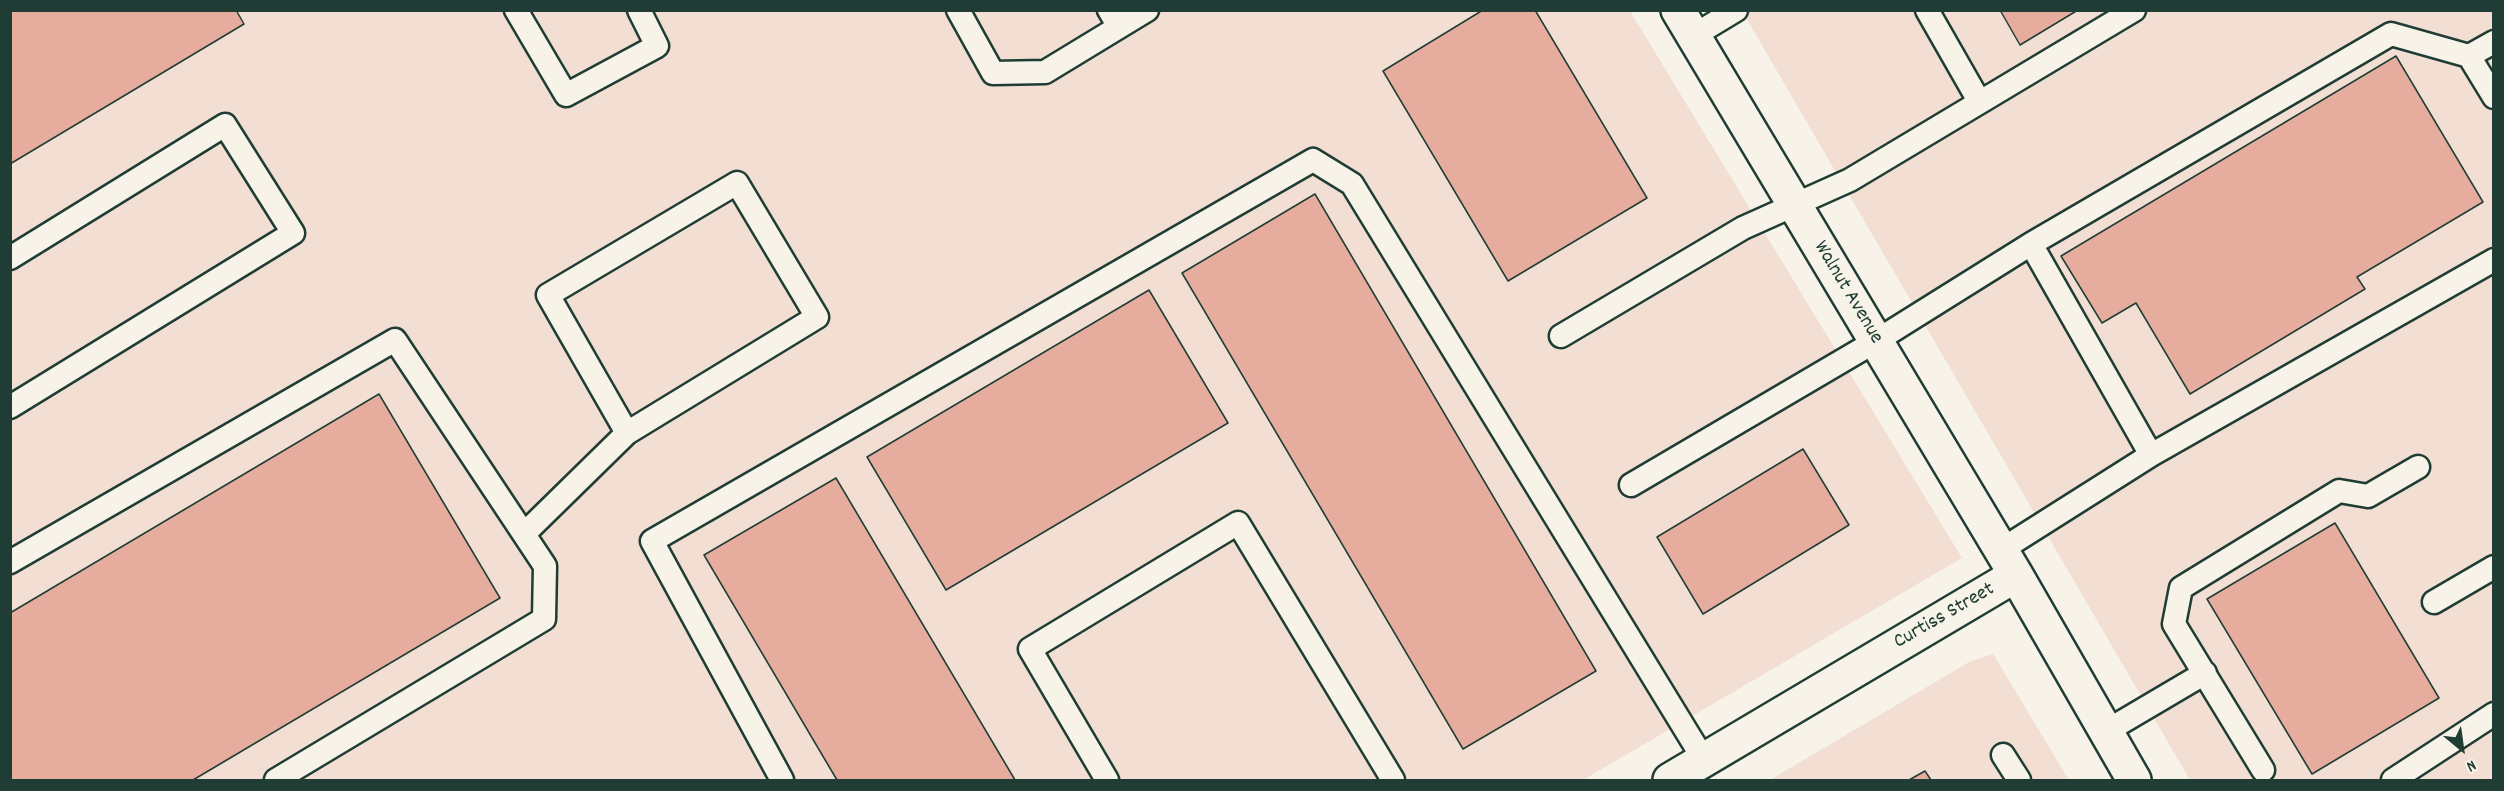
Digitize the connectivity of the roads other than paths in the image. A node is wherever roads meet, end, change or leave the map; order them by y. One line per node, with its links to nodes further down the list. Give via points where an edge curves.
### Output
1 (516, 10): 2 (lane, via 566,95 657,46)
2 (639, 10)
3 (958, 10): 8 (lane, via 993,73 1045,72)
4 (1147, 10): 8 (lane)
5 (1736, 10): 9 (lane)
6 (1927, 10): 13 (lane)
7 (2134, 10): 13 (lane)
8 (1114, 19)
9 (1686, 23): 14 (street, Walnut Avenue)
10 (2493, 42): 11 (lane)
11 (2469, 56): 12 (lane); 15 (lane, via 2391,34)
12 (2493, 97)
13 (1979, 101): 14 (lane, via 1850,180)
14 (1794, 205): 18 (lane, via 1743,228); 19 (street, Walnut Avenue)
15 (2031, 244): 19 (lane); 22 (lane)
16 (10, 258): 20 (lane, via 225,125 293,233)
17 (2493, 260): 22 (lane)
18 (1561, 336)
19 (1876, 341): 24 (lane); 27 (street, Walnut Avenue)
20 (10, 407)
21 (627, 433): 21 (lane, via 817,317 737,183 548,295); 25 (lane)
22 (2151, 455): 27 (lane)
23 (2418, 468): 30 (lane, via 2368,496 2339,491 2181,588 2174,624)
24 (1631, 485)
25 (524, 534): 26 (lane, via 395,340); 36 (lane, via 545,566 544,619)
26 (10, 562)
27 (2008, 562): 32 (street, Curtiss Street); 34 (street, Curtiss Street)
28 (2493, 567): 29 (lane)
29 (2434, 602)
30 (2205, 673): 32 (lane); 35 (lane)
31 (2493, 714): 43 (lane)
32 (2105, 732): 42 (street, Curtiss Street)
33 (2003, 755): 41 (lane)
34 (1704, 760): 37 (lane, via 1352,184 1313,160 652,541); 40 (street, Curtiss Street)
35 (2264, 770)
36 (276, 780)
37 (782, 780)
38 (1107, 780): 39 (lane, via 1030,649 1238,523)
39 (1393, 780)
40 (1670, 780)
41 (2019, 780)
42 (2134, 780)
43 (2392, 780)

